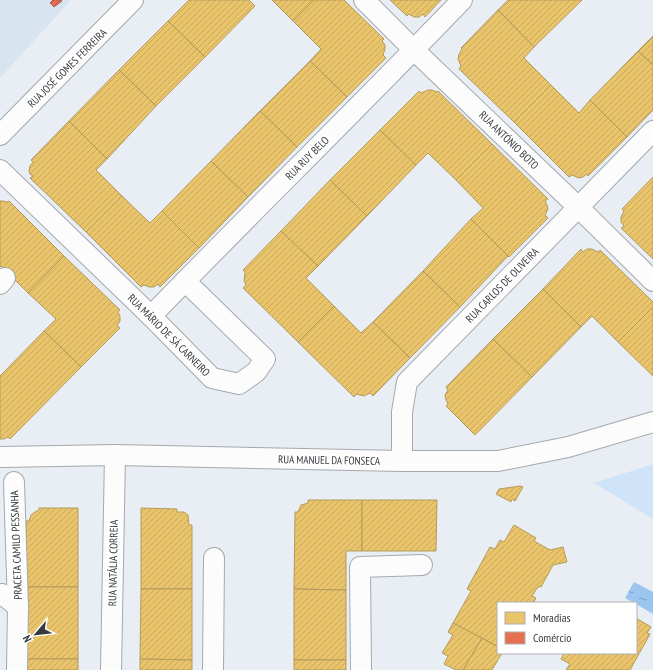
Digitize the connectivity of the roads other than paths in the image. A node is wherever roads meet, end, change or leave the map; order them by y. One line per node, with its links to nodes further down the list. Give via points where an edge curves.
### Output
1 (133, 0): 6 (street, RUA JOSÉ GOMES FERREIRA)
2 (364, 0): 4 (street, RUA ANTÓNIO BOTO)
3 (462, 0): 4 (street, RUA RUY BELO)
4 (414, 50): 8 (street, RUA ANTÓNIO BOTO); 9 (street, RUA RUY BELO)
5 (653, 131): 8 (street, RUA CARLOS DE OLIVEIRA)
6 (0, 135)
7 (0, 170): 11 (street, RUA MÁRIO DE SÁ CARNEIRO)
8 (578, 207): 10 (street, RUA ANTÓNIO BOTO); 15 (street, RUA CARLOS DE OLIVEIRA, via 407,382 402,412)
9 (185, 281): 11 (street, RUA RUY BELO); 11 (street, RUA MÁRIO DE SÁ CARNEIRO, via 265,359 256,372 239,384 212,378)
10 (653, 281)
11 (151, 316)
12 (653, 422): 15 (street, RUA MANUEL DA FONSECA, via 568,447 498,461)
13 (115, 455): 14 (street, RUA MANUEL DA FONSECA); 15 (street, RUA MANUEL DA FONSECA); 22 (street, RUA NATÁLIA CORREIA)
14 (0, 458)
15 (402, 461)
16 (0, 496): 20 (street, PRACETA CAMILO PESSANHA, via 14,482)
17 (214, 558): 23 (street)
18 (422, 565): 24 (street, via 360,568)
19 (0, 596): 20 (street, PRACETA CAMILO PESSANHA, via 2,594)
20 (18, 607): 21 (street, PRACETA CAMILO PESSANHA)
21 (17, 670)
22 (111, 670)
23 (213, 670)
24 (361, 670)

